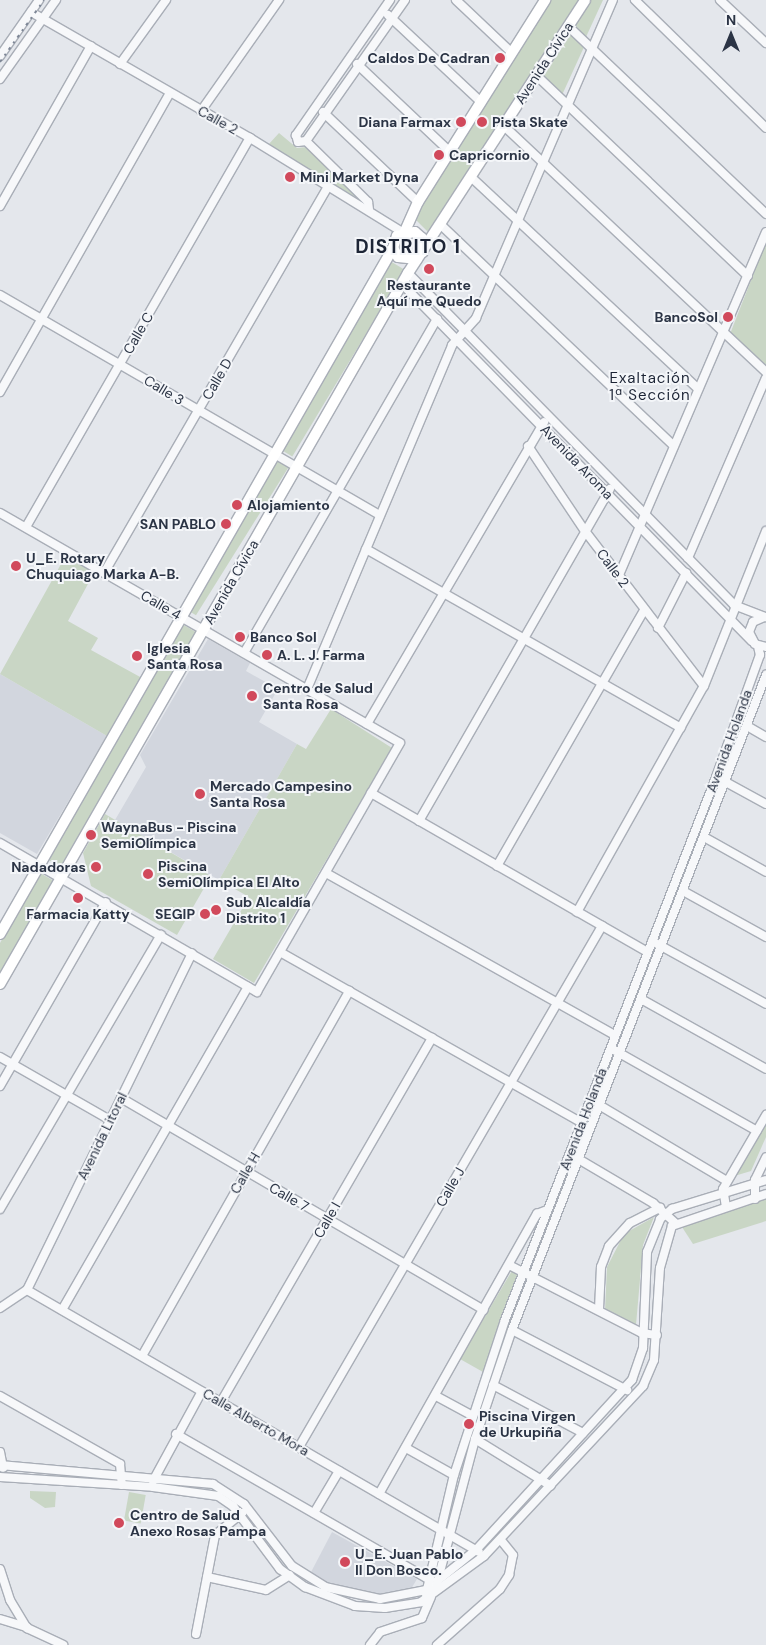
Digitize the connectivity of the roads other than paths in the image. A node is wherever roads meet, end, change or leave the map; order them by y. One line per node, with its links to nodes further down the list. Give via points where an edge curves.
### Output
1 (39, 0): 14 (street)
2 (56, 0): 16 (street)
3 (166, 0): 24 (street)
4 (280, 0): 32 (street)
5 (390, 0): 13 (street)
6 (405, 0): 15 (street)
7 (456, 0): 21 (street)
8 (585, 0): 17 (main road, Avenida Cívica)
9 (613, 0): 20 (street)
10 (635, 0): 35 (street)
11 (720, 0): 18 (street)
12 (543, 1): 21 (main road)
13 (383, 11): 15 (street); 23 (street)
14 (31, 12): 16 (street, Calle 2); 22 (street)
15 (392, 18): 25 (street); 29 (street)
16 (42, 19): 19 (street, Calle 2); 27 (street)
17 (568, 26): 20 (street); 26 (main road, Avenida Cívica)
18 (766, 43)
19 (90, 46): 24 (street, Calle 2); 43 (street)
20 (590, 47): 30 (street); 45 (street)
21 (512, 53): 29 (main road)
22 (0, 56)
23 (350, 58): 25 (street); 31 (street)
24 (120, 64): 28 (street, Calle 2)
25 (359, 67): 33 (street); 38 (street)
26 (536, 76): 30 (street); 34 (main road, Avenida Cívica)
27 (0, 78)
28 (170, 93): 32 (street, Calle 2); 58 (street)
29 (482, 102): 38 (main road)
30 (565, 104): 39 (street); 53 (street)
31 (317, 105): 33 (street); 37 (street, via 296,135 298,142)
32 (201, 111): 36 (street, Calle 2)
33 (326, 114): 37 (street); 42 (street)
34 (504, 126): 39 (street); 40 (main road, Avenida Cívica)
35 (766, 128)
36 (250, 138): 41 (street, Calle 2); 62 (street, Calle C)
37 (306, 141): 44 (street, via 368,202)
38 (450, 152): 42 (main road)
39 (542, 163): 46 (street); 60 (street)
40 (471, 176): 46 (street); 47 (main road, Avenida Cívica)
41 (328, 186): 44 (street, Calle 2); 67 (street, Calle D)
42 (418, 202): 48 (main road)
43 (0, 206)
44 (369, 209): 48 (street, Calle 2)
45 (766, 214)
46 (518, 219): 54 (street); 65 (street)
47 (441, 225): 51 (main road, Avenida Cívica); 54 (street)
48 (403, 232): 50 (main road, Avenida Cívica); 51 (main road, via 422,238)
49 (766, 232): 53 (street)
50 (393, 248): 51 (main road, via 402,260); 72 (main road, Avenida Cívica)
51 (420, 255): 52 (main road, Avenida Cívica)
52 (408, 273): 55 (main road, Avenida Cívica); 59 (street, Avenida Aroma)
53 (748, 276): 60 (street)
54 (495, 277): 59 (street, via 476,318); 71 (street)
55 (402, 284): 57 (street, Avenida Aroma); 73 (main road, Avenida Cívica)
56 (0, 295): 58 (street, Calle 3)
57 (437, 319): 61 (street, Avenida Aroma); 75 (street)
58 (42, 320): 62 (street, Calle 3); 66 (street)
59 (465, 331): 61 (street); 68 (street, Avenida Aroma)
60 (724, 331): 63 (street); 65 (street)
61 (457, 339): 69 (street, Avenida Aroma); 78 (street)
62 (120, 364): 67 (street, Calle 3); 80 (street, Calle C)
63 (766, 372)
64 (766, 378): 85 (street)
65 (697, 388): 71 (street)
66 (0, 392)
67 (199, 410): 72 (street, Calle 3); 86 (street, Calle D)
68 (549, 417): 69 (street); 74 (street, Avenida Aroma)
69 (541, 426): 70 (street); 76 (street, Avenida Aroma)
70 (528, 446): 82 (street, Calle 2); 89 (street)
71 (674, 446): 79 (street)
72 (275, 454): 73 (street, Calle 3); 93 (main road, Avenida Cívica)
73 (296, 467): 75 (street, Calle 3); 96 (main road, Avenida Cívica)
74 (614, 483): 76 (street); 79 (street, Avenida Aroma)
75 (338, 492): 78 (street, Calle 3); 99 (street)
76 (608, 493): 81 (street, Avenida Aroma); 82 (street)
77 (0, 512): 80 (street, Calle 4)
78 (380, 515): 84 (street)
79 (645, 515): 81 (street); 85 (street, Avenida Aroma)
80 (26, 528): 86 (street, Calle 4)
81 (641, 528): 87 (street, Avenida Aroma); 88 (street)
82 (585, 531): 88 (street, Calle 2); 97 (street)
83 (765, 537): 90 (street)
84 (366, 549): 89 (street); 104 (street)
85 (688, 558): 90 (street, Avenida Aroma)
86 (104, 573): 93 (street, Calle 4)
87 (686, 573): 94 (street, Avenida Aroma); 95 (street)
88 (619, 576): 91 (street, Calle 2)
89 (444, 593): 97 (street); 105 (street)
90 (734, 605): 92 (street, Avenida Aroma); 94 (street)
91 (644, 610): 95 (street, Calle 2); 102 (street)
92 (766, 617): 98 (street, via 750,627)
93 (182, 618): 96 (street, Calle 4); 116 (main road, Avenida Cívica)
94 (730, 618): 98 (street, Avenida Aroma); 103 (street)
95 (658, 628): 103 (street, Calle 2)
96 (204, 630): 99 (street, Calle 4); 120 (main road, Avenida Cívica)
97 (522, 638): 102 (street); 113 (street)
98 (759, 645): 100 (street, Avenida Holanda)
99 (244, 653): 104 (street, Calle 4)
100 (762, 661): 109 (street, Avenida Holanda)
101 (766, 675): 106 (street, Avenida Holanda)
102 (602, 683): 107 (street); 117 (street)
103 (704, 686): 107 (street)
104 (307, 689): 105 (street, Calle 4)
105 (367, 724): 111 (street, Calle 4, via 400,743)
106 (747, 726): 108 (street); 110 (street, Avenida Holanda)
107 (681, 728): 123 (street)
108 (766, 736)
109 (716, 777): 110 (street); 128 (street, Avenida Holanda)
110 (724, 781): 112 (street); 114 (street, Avenida Holanda)
111 (371, 793): 113 (street); 119 (street)
112 (766, 804)
113 (418, 821): 117 (street)
114 (704, 837): 118 (street); 121 (street, Avenida Holanda)
115 (0, 843): 116 (street)
116 (39, 865): 120 (street); 125 (main road, Avenida Cívica)
117 (497, 866): 123 (street)
118 (766, 872)
119 (326, 873): 130 (street); 137 (street)
120 (61, 878): 122 (street); 133 (main road, Avenida Cívica)
121 (683, 891): 127 (street); 129 (street, Avenida Holanda)
122 (106, 902): 126 (street); 144 (street)
123 (577, 912): 124 (street)
124 (602, 926): 131 (street); 137 (street, Calle J)
125 (0, 934)
126 (161, 935): 132 (street); 148 (street)
127 (766, 937)
128 (652, 941): 129 (street); 131 (street, Avenida Holanda)
129 (662, 946): 136 (street, Avenida Holanda); 138 (street)
130 (280, 952): 134 (street, via 257,992); 135 (street)
131 (647, 952): 139 (street, Avenida Holanda)
132 (192, 953): 134 (street); 149 (street, Avenida Litoral)
133 (0, 984)
134 (248, 987): 154 (street)
135 (349, 991): 140 (street); 159 (street, Calle H)
136 (641, 999): 142 (street, Avenida Holanda); 145 (street)
137 (558, 1002): 139 (street); 146 (street, Calle J)
138 (766, 1004)
139 (615, 1035): 141 (street, Avenida Holanda)
140 (432, 1038): 146 (street); 170 (street, Calle I)
141 (610, 1048): 142 (street); 153 (street, Avenida Holanda)
142 (619, 1052): 150 (street, Avenida Holanda); 155 (street)
143 (0, 1058): 144 (street)
144 (12, 1064): 147 (street); 148 (street)
145 (766, 1069)
146 (511, 1082): 153 (street); 172 (street, Calle J)
147 (0, 1086)
148 (66, 1096): 152 (street); 167 (street)
149 (121, 1098): 152 (street, Avenida Litoral); 154 (street, Calle 7)
150 (599, 1105): 158 (street, Avenida Holanda); 161 (street)
151 (766, 1115): 155 (street)
152 (110, 1120): 176 (street, Avenida Litoral)
153 (581, 1122): 156 (street, Avenida Holanda)
154 (168, 1126): 159 (street, Calle 7); 178 (street)
155 (757, 1131): 161 (street)
156 (569, 1154): 158 (street); 168 (street, Avenida Holanda)
157 (766, 1157): 162 (street)
158 (578, 1159): 169 (street); 175 (street, Avenida Holanda)
159 (246, 1172): 170 (street, Calle 7); 184 (street, Calle H)
160 (766, 1180): 162 (street)
161 (727, 1181): 163 (street)
162 (754, 1185): 163 (street); 165 (street)
163 (722, 1193): 166 (street); 169 (street)
164 (766, 1194): 165 (street)
165 (754, 1198): 166 (street)
166 (726, 1207): 171 (street)
167 (0, 1209)
168 (547, 1210): 173 (street, via 537,1214); 174 (street, Avenida Holanda)
169 (663, 1211): 171 (street); 180 (street, via 630,1223 609,1246 602,1261); 182 (street, via 647,1252)
170 (327, 1219): 172 (street, Calle 7); 191 (street, Calle I)
171 (675, 1224): 183 (street, via 662,1252)
172 (406, 1264): 179 (street, Calle 7); 196 (street, Calle J)
173 (509, 1265): 174 (street); 179 (street)
174 (524, 1272): 175 (street); 192 (street, Avenida Holanda)
175 (533, 1277): 180 (street); 181 (street, Avenida Holanda)
176 (27, 1290): 177 (street); 178 (street, Calle Alberto Mora)
177 (0, 1308)
178 (62, 1310): 184 (street, Calle Alberto Mora)
179 (484, 1310): 190 (street)
180 (599, 1310): 182 (street)
181 (512, 1330): 185 (street, Avenida Holanda); 186 (street)
182 (643, 1333): 183 (street); 186 (street, via 641,1360)
183 (656, 1335): 188 (street, via 649,1374)
184 (142, 1356): 187 (street, Calle Alberto Mora)
185 (493, 1385): 193 (street); 195 (street, Avenida Holanda)
186 (625, 1389): 188 (street); 193 (street)
187 (202, 1391): 191 (street, Calle Alberto Mora); 194 (street)
188 (634, 1395): 207 (street)
189 (0, 1396): 201 (street, via 120,1464)
190 (436, 1396): 192 (street); 197 (street)
191 (221, 1402): 196 (street, Calle Alberto Mora)
192 (473, 1416): 202 (street, Avenida Holanda)
193 (583, 1433): 205 (street)
194 (176, 1434): 203 (street); 211 (street)
195 (475, 1439): 205 (street); 214 (street, Avenida Holanda)
196 (299, 1448): 200 (street, Calle Alberto Mora)
197 (406, 1448): 202 (street); 209 (street)
198 (0, 1452): 199 (street)
199 (2, 1465): 201 (street); 204 (street)
200 (339, 1470): 209 (street, Calle Alberto Mora); 211 (street)
201 (122, 1474): 203 (street); 206 (street)
202 (454, 1475): 213 (street, Avenida Holanda)
203 (154, 1476): 208 (street); 210 (street, via 213,1484)
204 (1, 1477): 206 (street)
205 (541, 1477): 207 (street); 216 (street)
206 (122, 1485): 208 (street)
207 (551, 1486): 215 (street)
208 (153, 1487): 212 (street, via 218,1496)
209 (379, 1494): 213 (street, Calle Alberto Mora)
210 (248, 1510): 212 (street); 219 (street)
211 (314, 1514): 222 (street)
212 (240, 1515): 220 (street, via 215,1535); 221 (street)
213 (440, 1529): 214 (street, Calle Alberto Mora); 222 (street, Avenida Holanda)
214 (448, 1534): 216 (street, Calle Alberto Mora); 223 (street, Avenida Holanda)
215 (500, 1540): 217 (street); 230 (street, via 513,1555 509,1575 500,1589)
216 (476, 1550): 217 (street, Calle Alberto Mora); 223 (street)
217 (484, 1556): 224 (street)
218 (0, 1569): 226 (street, via 10,1600)
219 (296, 1569): 221 (street); 224 (street, via 334,1591 358,1597)
220 (207, 1576): 221 (street, via 266,1590); 227 (street)
221 (288, 1577): 224 (street, via 355,1606 385,1608)
222 (427, 1579): 223 (street); 224 (street, Avenida Holanda)
223 (436, 1583): 224 (street, Avenida Holanda)
224 (430, 1595): 229 (street, via 422,1618 380,1632)
225 (0, 1619): 226 (street)
226 (27, 1628): 228 (street)
227 (196, 1634)
228 (63, 1645)
229 (370, 1645)
230 (437, 1645)

